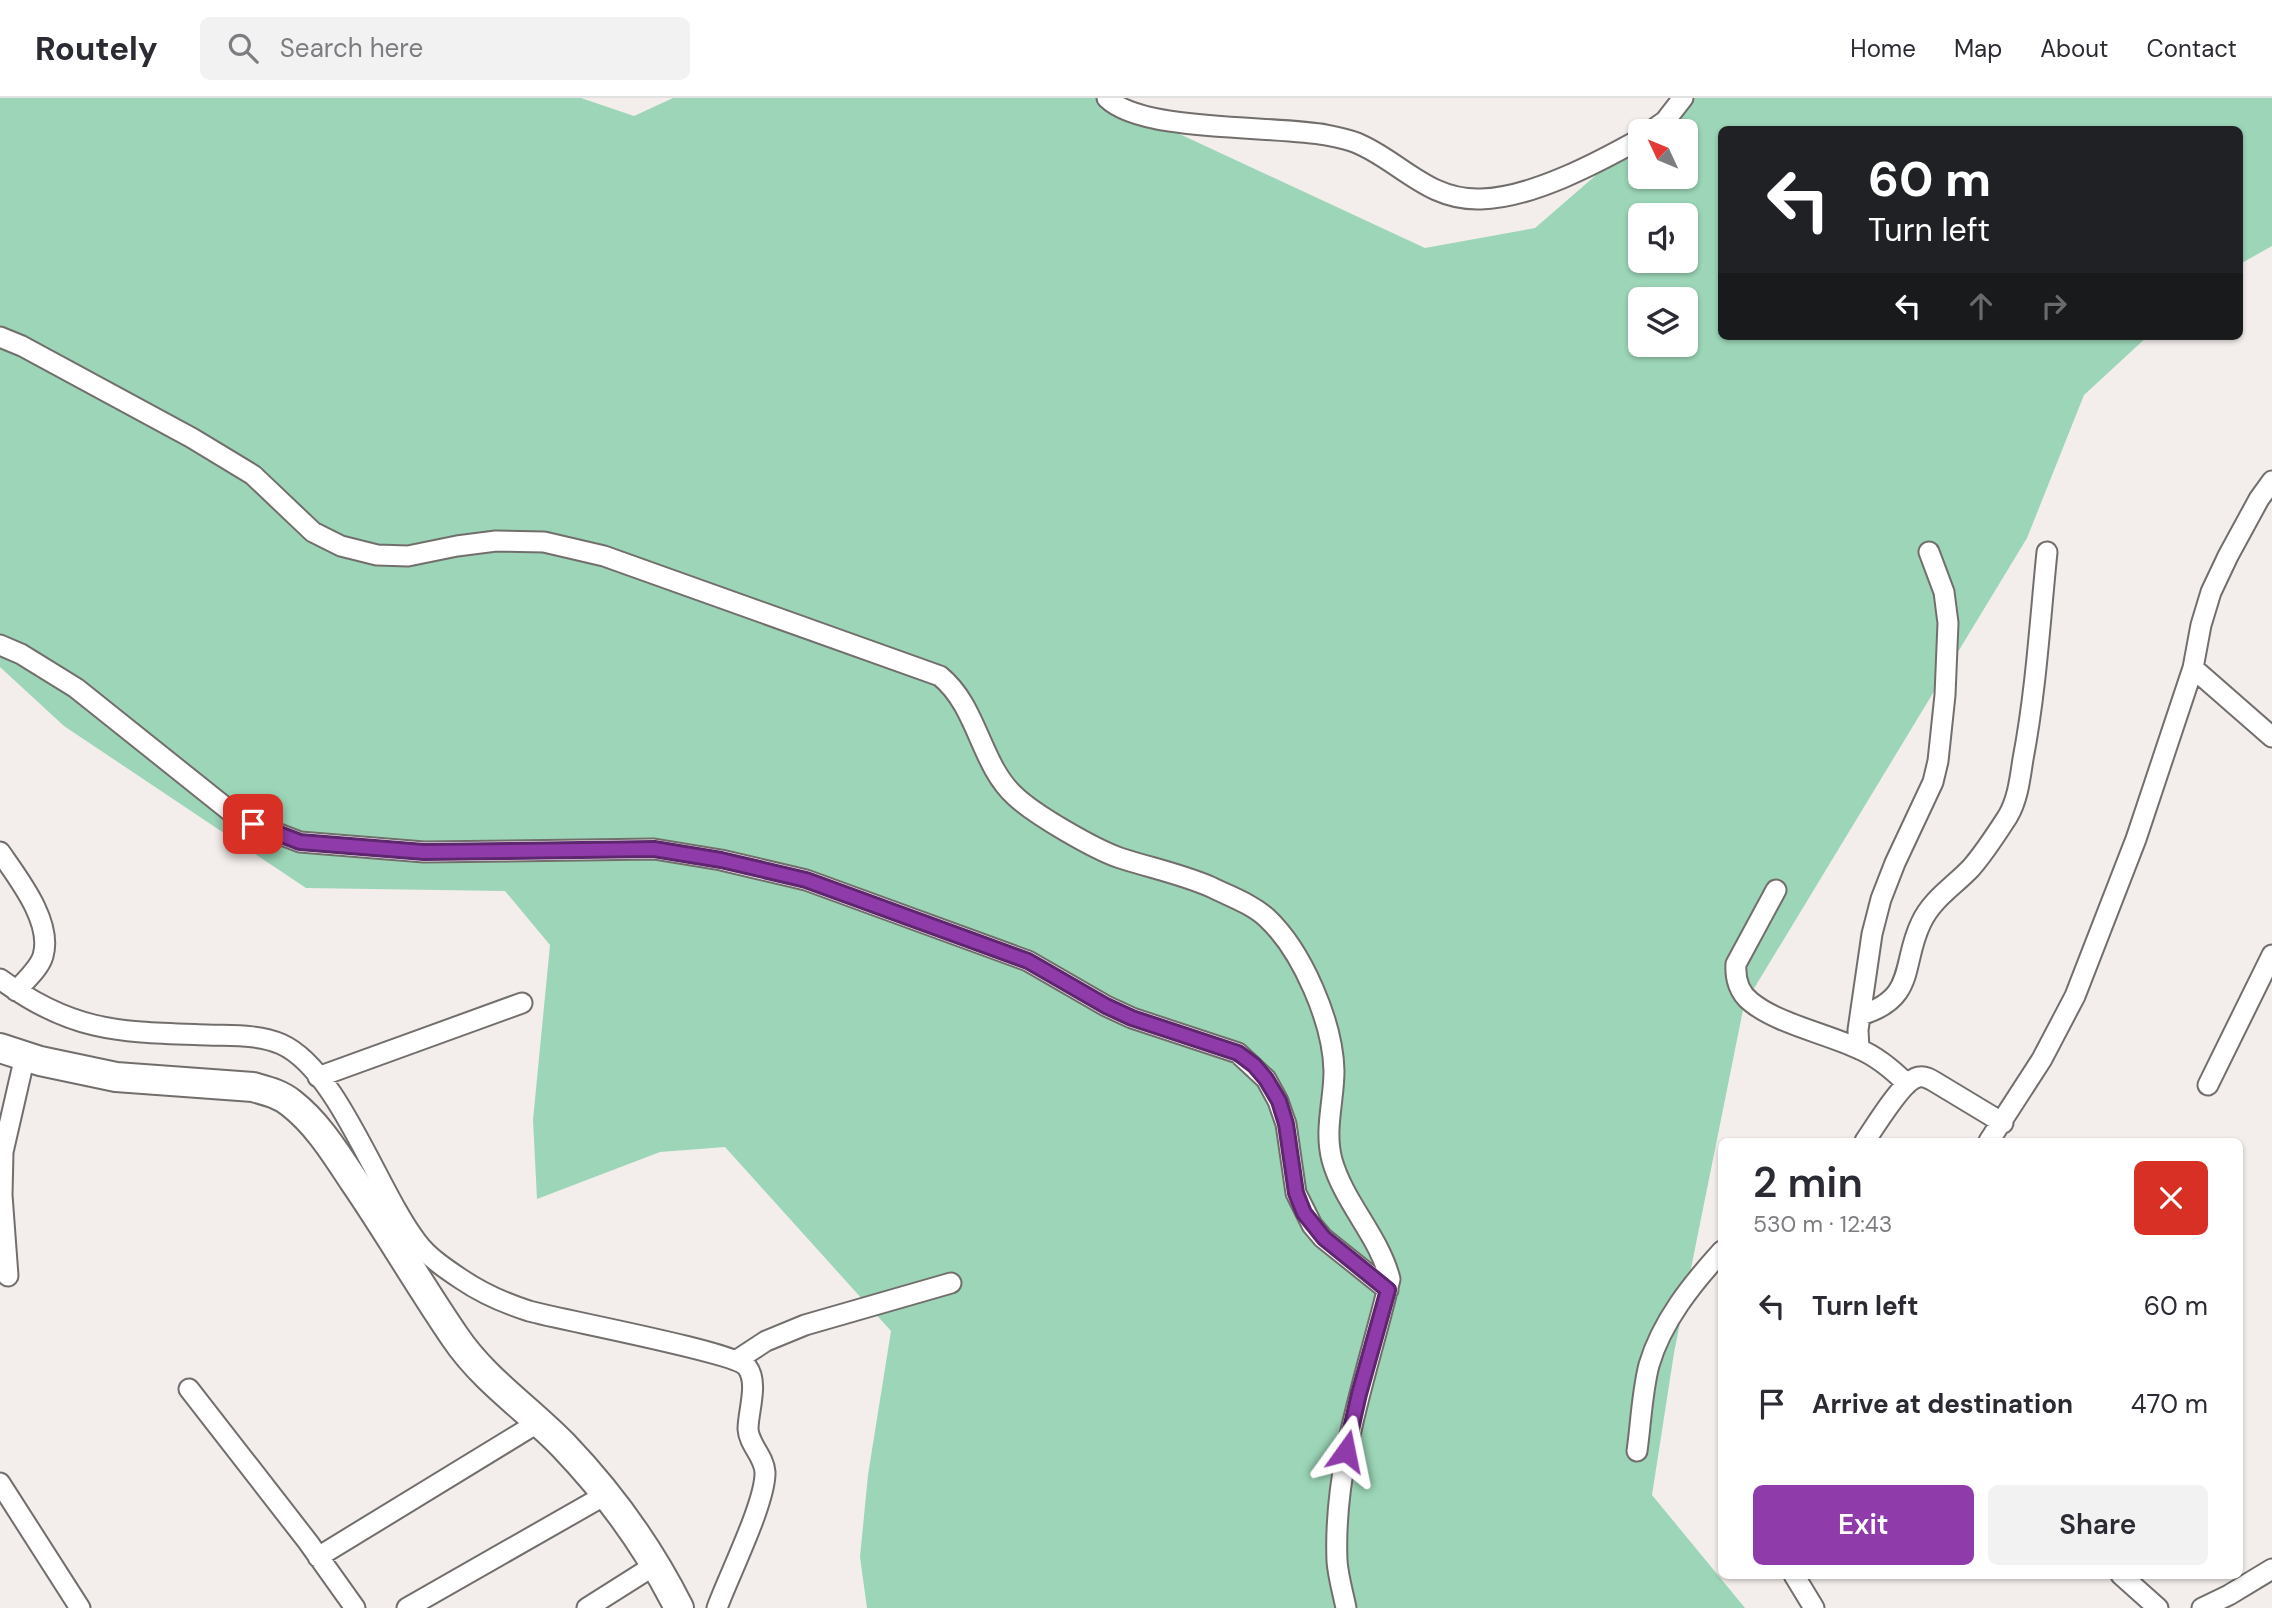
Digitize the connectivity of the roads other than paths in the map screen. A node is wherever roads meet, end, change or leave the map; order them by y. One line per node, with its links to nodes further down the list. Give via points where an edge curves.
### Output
1 (1107, 98): 4 (street, via 1124,110 1151,117 1344,139 1415,180 1464,199 1521,194)
2 (1683, 98): 3 (street)
3 (1667, 119)
4 (1628, 146)
5 (0, 337): 30 (street, via 253,475 313,531 341,546 377,555 408,556 496,541 544,542 604,556 940,676 965,705 1001,780 1036,813 1119,857 1170,871 1252,907 1279,932 1308,975 1329,1034 1334,1071 1328,1140 1332,1161 1386,1262)
6 (2272, 481): 10 (street, via 2211,592)
7 (1928, 552): 18 (street, via 1948,608 1949,647 1938,761 1881,899)
8 (2047, 552): 18 (street, via 2029,730 2010,813 1971,867 1941,895 1920,924 1907,975 1898,991 1879,1010)
9 (0, 645): 30 (street, via 76,688 240,818 300,842 424,852 654,849 721,860 806,880 1028,961 1132,1018 1238,1053 1266,1079 1279,1101 1296,1193 1312,1225)
10 (2193, 668): 11 (street); 24 (street, via 2136,839 2075,996)
11 (2272, 737)
12 (0, 852): 16 (street, via 44,929 43,956)
13 (1776, 890): 19 (street, via 1736,964 1741,991 1751,1002 1780,1017)
14 (2272, 955): 23 (street)
15 (0, 979): 16 (street)
16 (16, 991): 21 (street, via 81,1023 122,1032 270,1040 302,1057)
17 (522, 1003): 21 (street)
18 (1861, 1015): 19 (street)
19 (1859, 1049): 22 (street)
20 (12, 1052): 28 (street, via 2,1195); 33 (street, via 116,1077 253,1087 290,1102 334,1152 456,1339 486,1377)
21 (318, 1077): 31 (street, via 343,1111 418,1245 464,1281 526,1310)
22 (1907, 1084): 24 (street, via 1925,1077); 25 (street)
23 (2208, 1084)
24 (2003, 1123): 26 (street)
25 (1866, 1138)
26 (1991, 1138)
27 (1718, 1255): 34 (street, via 1661,1334 1649,1366)
28 (8, 1276)
29 (951, 1283): 31 (street, via 805,1325 766,1341)
30 (1388, 1290): 48 (street, via 1346,1451 1337,1553)
31 (737, 1360): 47 (street, via 752,1379 748,1428 765,1474 752,1521)
32 (189, 1389): 37 (street)
33 (539, 1422): 36 (street); 37 (street)
34 (1637, 1451)
35 (0, 1483): 42 (street)
36 (607, 1494): 38 (street); 44 (street)
37 (318, 1557): 43 (street)
38 (655, 1565): 45 (street); 46 (street)
39 (2272, 1569): 51 (street)
40 (1796, 1579): 49 (street)
41 (2125, 1579): 50 (street)
42 (80, 1608)
43 (355, 1608)
44 (407, 1608)
45 (587, 1608)
46 (679, 1608)
47 (716, 1608)
48 (1346, 1608)
49 (1814, 1608)
50 (2158, 1608)
51 (2202, 1608)

